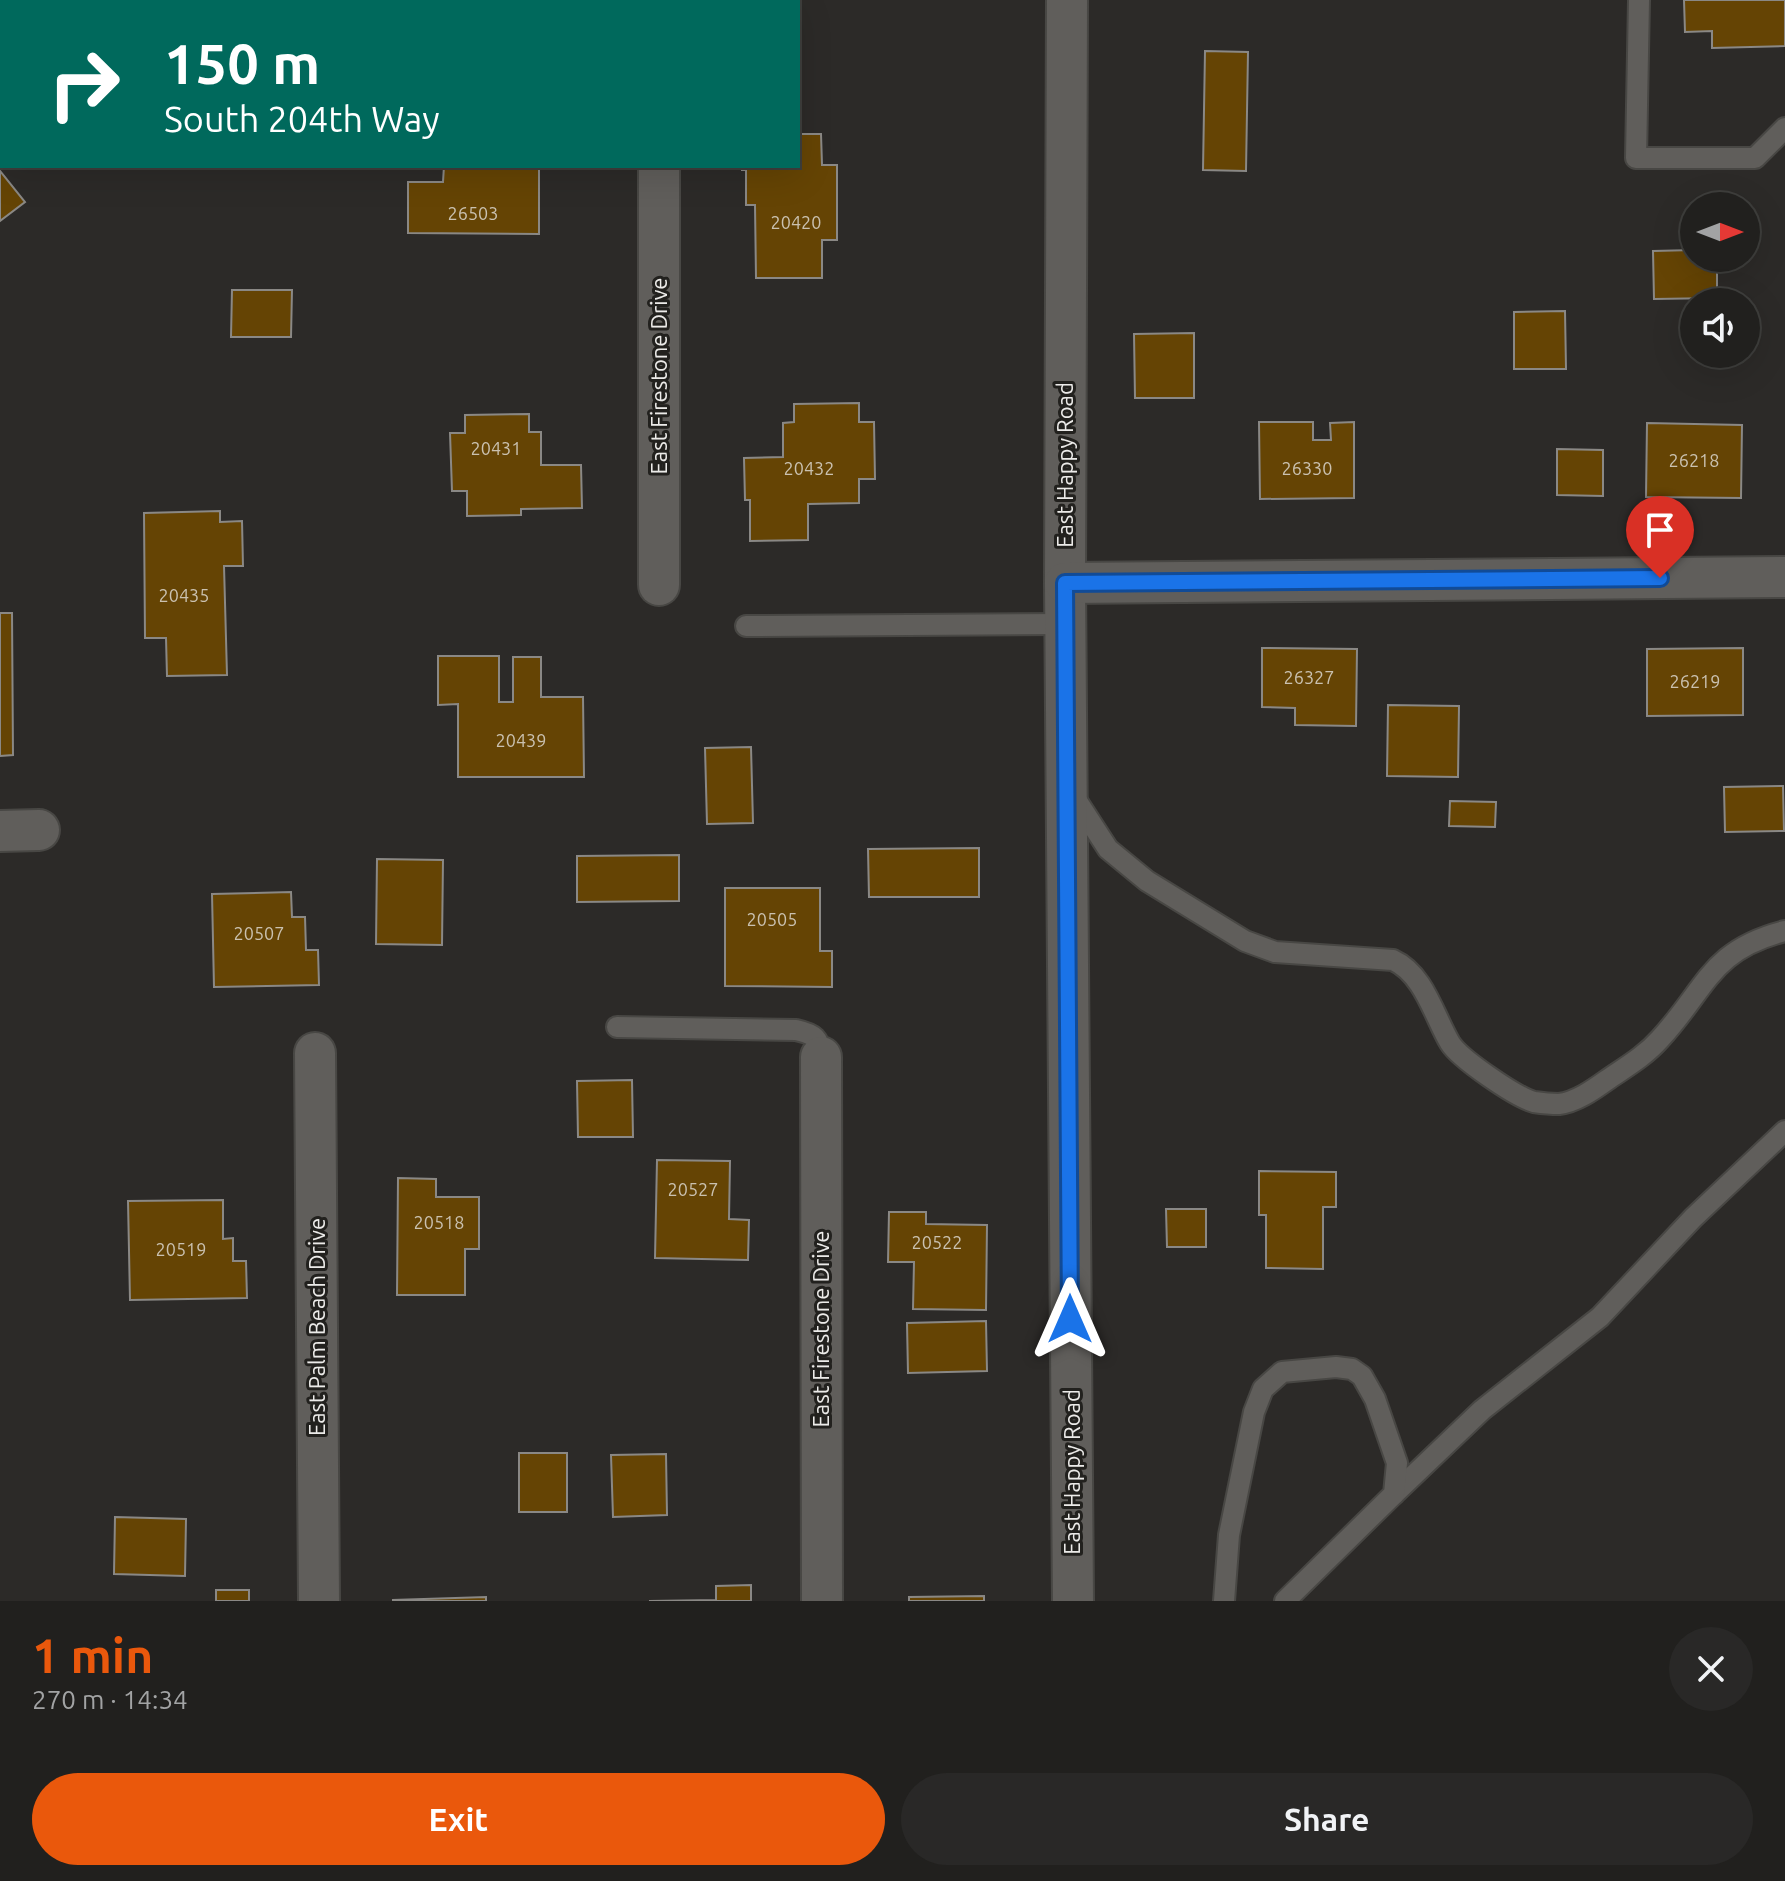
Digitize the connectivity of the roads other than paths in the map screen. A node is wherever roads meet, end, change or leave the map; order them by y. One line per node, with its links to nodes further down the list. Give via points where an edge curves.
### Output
1 (1067, 0): 6 (street, East Happy Road)
2 (1639, 0): 3 (lane, via 1636,158 1755,158)
3 (1785, 128)
4 (659, 168): 7 (street, East Firestone Drive)
5 (1785, 577): 6 (street)
6 (1065, 583): 8 (street, East Happy Road)
7 (659, 585)
8 (1065, 624): 9 (lane); 10 (street, East Happy Road)
9 (746, 626)
10 (1066, 785): 13 (lane, via 1108,849 1147,881 1245,941 1275,952 1393,960 1406,966 1452,1046 1470,1064 1533,1101 1559,1104 1586,1094 1644,1056 1735,950); 21 (street, East Happy Road)
11 (39, 830): 12 (street)
12 (0, 831)
13 (1785, 931)
14 (617, 1027): 16 (lane, via 796,1030 813,1033)
15 (315, 1053): 19 (street, East Palm Beach Drive)
16 (821, 1057): 20 (street, East Firestone Drive)
17 (1785, 1131): 18 (lane, via 1600,1317 1482,1410)
18 (1394, 1494): 22 (lane, via 1397,1463 1362,1376 1336,1367 1282,1372 1263,1389 1254,1412 1229,1535); 23 (lane)
19 (319, 1601)
20 (822, 1601)
21 (1073, 1601)
22 (1224, 1601)
23 (1285, 1601)

